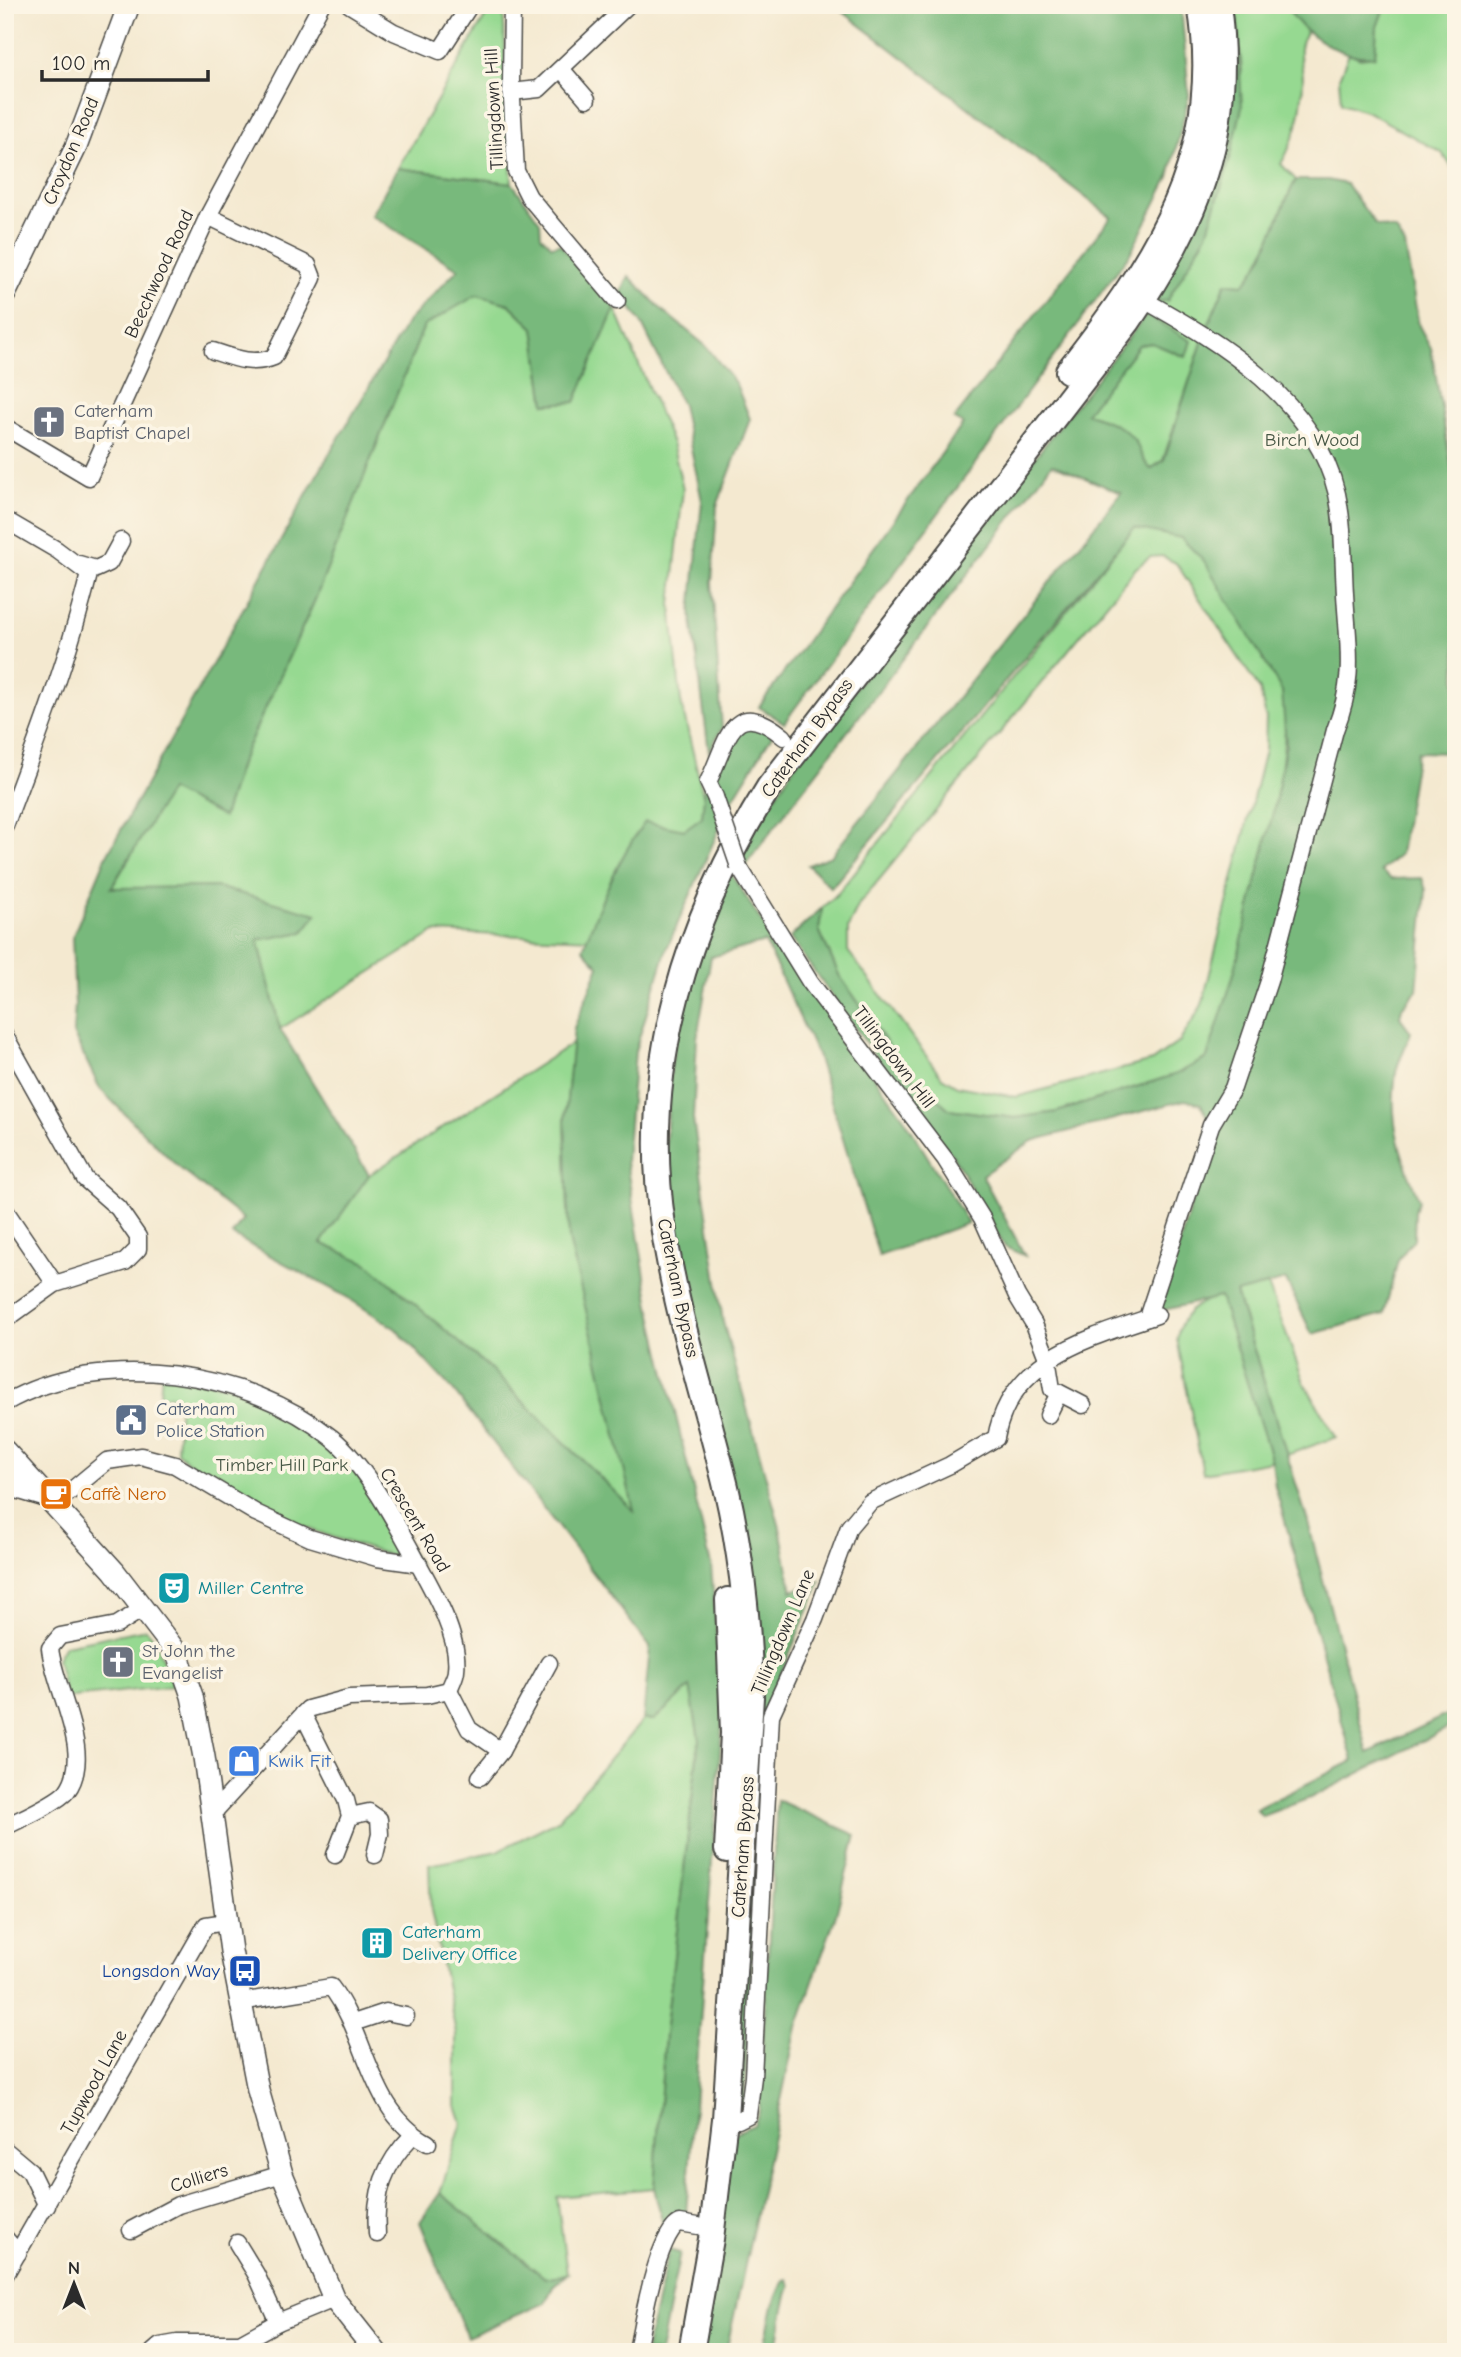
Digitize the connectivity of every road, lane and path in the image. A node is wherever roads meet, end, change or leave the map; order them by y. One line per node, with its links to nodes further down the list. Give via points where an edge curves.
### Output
1 (129, 5): 13 (main road, Croydon Road, via 76,147)
2 (321, 5): 12 (street, Beechwood Road)
3 (350, 5): 4 (street, via 394,32 440,51)
4 (470, 5)
5 (512, 5): 10 (street, Tillingdown Hill)
6 (628, 5): 9 (street)
7 (1200, 5): 21 (highway, Caterham Bypass, via 1206,71 1196,145 1180,195 1151,256 1087,347)
8 (1218, 5): 14 (highway, Caterham Bypass, via 1223,84 1216,140 1185,231)
9 (562, 70): 10 (street, via 539,89); 11 (street)
10 (511, 92): 15 (street, Tillingdown Hill, via 516,171 529,197)
11 (587, 99)
12 (208, 216): 16 (street, via 308,265 313,278 274,357 262,363); 17 (street, Beechwood Road, via 89,477)
13 (5, 294)
14 (1144, 300): 27 (street, via 1254,370 1309,432 1336,493 1351,653 1347,690 1269,981 1234,1088 1211,1125 1152,1317); 51 (highway, Caterham Bypass, via 789,757 723,869 678,985 660,1091 662,1223 732,1516 751,1677 748,1792)
15 (617, 301)
16 (213, 351)
17 (5, 427)
18 (6, 525): 20 (street)
19 (121, 541): 20 (street, via 109,564 96,569)
20 (79, 564): 22 (street, via 89,574 78,619)
21 (784, 737): 27 (street, Tillingdown Hill, bridge, via 757,718 748,718 730,732 711,790 739,867 810,982 945,1159 982,1218 1034,1324); 57 (highway, Caterham Bypass, via 730,821 688,912 657,1009 643,1108 647,1220 710,1494 731,1630 731,1773 712,2088)
22 (5, 825)
23 (5, 1036): 25 (street, via 85,1179 118,1208 138,1237 138,1250 125,1262)
24 (5, 1210): 25 (street)
25 (55, 1284): 26 (street)
26 (5, 1320)
27 (1046, 1359): 28 (street, Tillingdown Hill, via 1052,1389); 51 (street, Tillingdown Lane, via 1011,1393 999,1417 996,1438 870,1502 849,1527 816,1619 771,1716 753,2077 748,2115)
28 (1059, 1393): 30 (street); 31 (street)
29 (5, 1403): 35 (street, Crescent Road, via 26,1391 129,1370 162,1372 242,1390 333,1438 389,1511)
30 (1083, 1405)
31 (1048, 1415)
32 (9, 1455): 33 (main road, via 13,1472); 34 (main road)
33 (5, 1483): 34 (main road)
34 (51, 1500): 35 (street, via 107,1461 141,1456 175,1465 256,1513 310,1538 377,1558); 36 (main road)
35 (419, 1564): 38 (street, Crescent Road, via 451,1634 456,1670)
36 (144, 1608): 42 (main road, via 177,1653 192,1696); 44 (street, via 117,1625 54,1641 50,1648 53,1668 76,1745 77,1765 66,1793)
37 (549, 1662): 40 (street)
38 (449, 1690): 39 (street, via 349,1698); 40 (street, via 469,1729)
39 (303, 1714): 42 (street); 43 (street)
40 (501, 1751): 41 (street)
41 (480, 1777)
42 (212, 1814): 47 (main road)
43 (350, 1816): 45 (street); 46 (street, via 369,1812 379,1819)
44 (5, 1826)
45 (335, 1855)
46 (375, 1855)
47 (226, 1922): 49 (main road); 56 (street, Tupwood Lane, via 206,1925)
48 (395, 1995): 50 (street, via 400,2014)
49 (240, 2002): 50 (street, via 331,1987); 55 (main road)
50 (353, 2023): 52 (street, via 376,2086)
51 (725, 2119): 70 (highway, Caterham Bypass)
52 (413, 2135): 53 (street); 59 (street, via 396,2152 379,2185)
53 (428, 2143)
54 (5, 2150): 56 (street, via 30,2171)
55 (282, 2174): 58 (street, Colliers, via 178,2205); 64 (main road)
56 (47, 2206): 62 (street, Tupwood Lane)
57 (698, 2227): 68 (street, via 680,2223 667,2234); 69 (highway, Caterham Bypass)
58 (131, 2230)
59 (377, 2234)
60 (5, 2238): 62 (street)
61 (237, 2243): 65 (street)
62 (18, 2253): 63 (street, Tupwood Lane)
63 (6, 2273)
64 (334, 2299): 65 (street); 67 (main road)
65 (278, 2322): 66 (street, via 240,2343 177,2343)
66 (153, 2352)
67 (376, 2352)
68 (637, 2352)
69 (675, 2352)
70 (691, 2352)

